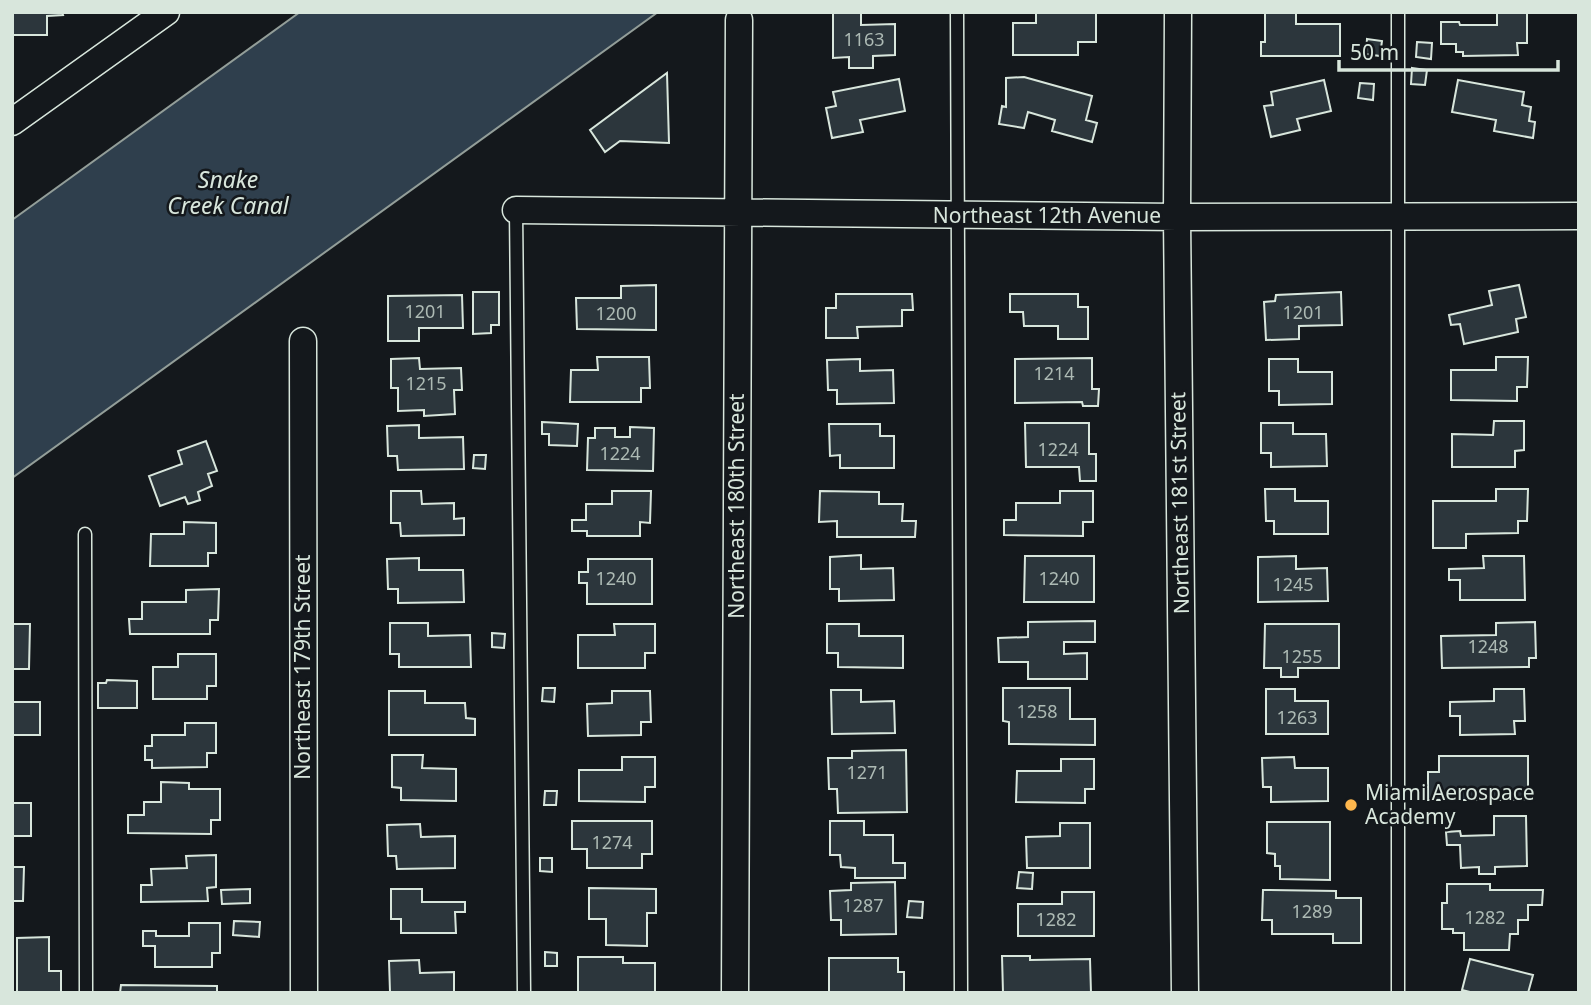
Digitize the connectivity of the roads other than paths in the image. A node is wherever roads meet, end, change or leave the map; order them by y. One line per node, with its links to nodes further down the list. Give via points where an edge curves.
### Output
1 (166, 12): 6 (street)
2 (957, 12): 9 (lane)
3 (1178, 12): 12 (street, Northeast 181st Street)
4 (1398, 12): 10 (lane)
5 (738, 20): 8 (street, Northeast 180th Street)
6 (12, 122)
7 (516, 210): 8 (street, Northeast 12th Avenue); 17 (lane)
8 (738, 214): 9 (street, Northeast 12th Avenue); 18 (street, Northeast 180th Street)
9 (959, 215): 12 (street, Northeast 12th Avenue); 19 (lane)
10 (1398, 216): 11 (street, Northeast 12th Avenue); 12 (street, Northeast 12th Avenue); 21 (lane)
11 (1579, 216)
12 (1177, 217): 20 (street, Northeast 181st Street)
13 (303, 341): 16 (street, Northeast 179th Street)
14 (85, 534): 15 (lane)
15 (86, 993)
16 (304, 993)
17 (524, 993)
18 (735, 993)
19 (961, 993)
20 (1185, 993)
21 (1398, 993)

